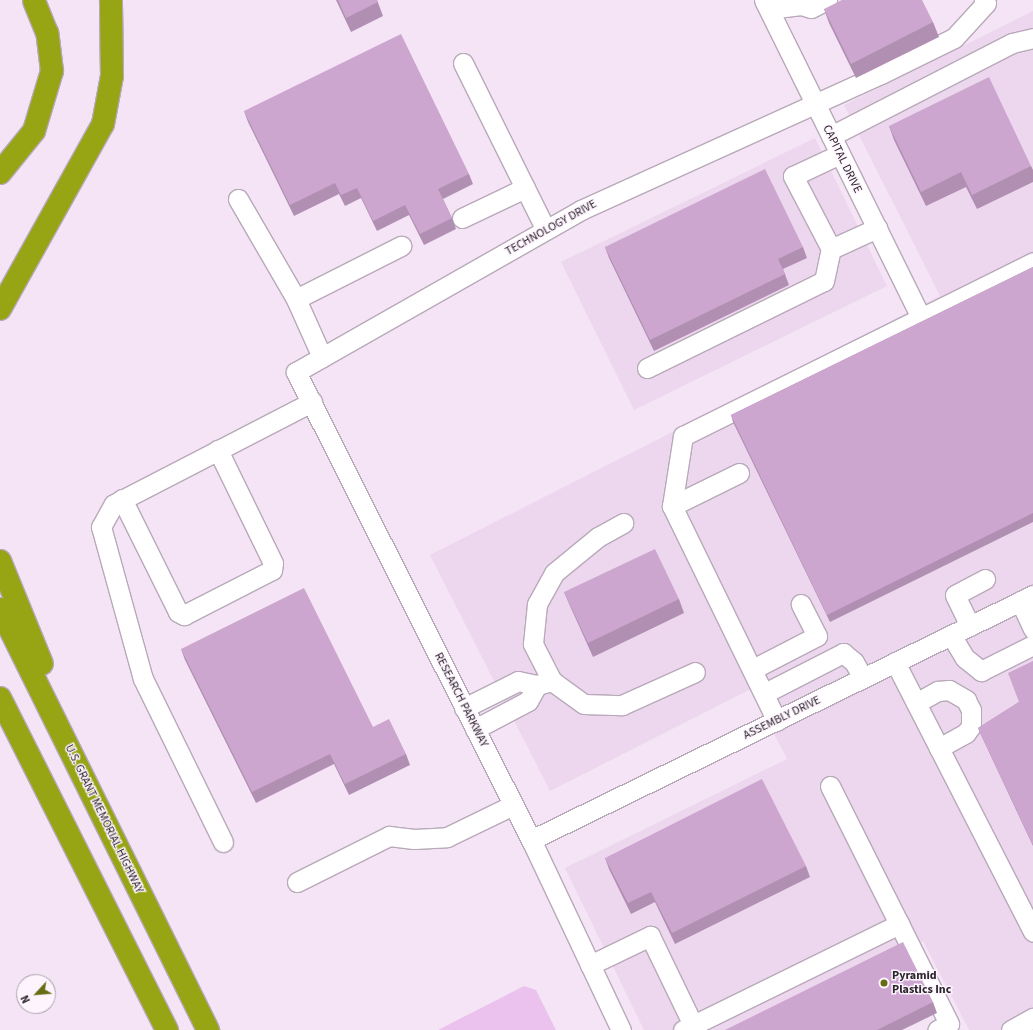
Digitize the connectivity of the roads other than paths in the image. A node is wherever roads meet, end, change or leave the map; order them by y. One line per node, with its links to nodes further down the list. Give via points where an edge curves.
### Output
1 (34, 0): 11 (highway, via 47,33 52,70 34,131)
2 (111, 0): 21 (highway, via 112,76 103,124)
3 (826, 0): 5 (street, via 812,8 801,5)
4 (984, 0): 8 (street, TECHNOLOGY DRIVE, via 986,3 954,38)
5 (766, 4): 8 (street, CAPITAL DRIVE)
6 (1033, 38): 9 (street, via 1012,43)
7 (463, 63): 12 (street)
8 (815, 104): 9 (street, CAPITAL DRIVE); 16 (street, TECHNOLOGY DRIVE, via 581,210)
9 (831, 136): 10 (street, CAPITAL DRIVE)
10 (840, 154): 15 (street, CAPITAL DRIVE); 18 (street, via 793,176)
11 (0, 174)
12 (525, 188): 14 (street); 16 (street)
13 (238, 198): 20 (street)
14 (462, 218)
15 (876, 228): 18 (street); 22 (street, CAPITAL DRIVE)
16 (546, 230): 23 (street, TECHNOLOGY DRIVE)
17 (401, 246): 20 (street)
18 (831, 249): 24 (street, via 824,280)
19 (1033, 262): 22 (street)
20 (296, 299): 23 (street)
21 (0, 309)
22 (921, 317): 30 (street, via 683,436)
23 (322, 357): 25 (street, TECHNOLOGY DRIVE)
24 (647, 368)
25 (296, 372): 26 (street, RESEARCH PARKWAY)
26 (312, 402): 27 (street); 49 (street, RESEARCH PARKWAY)
27 (218, 450): 29 (street); 29 (street, via 273,563 272,570 184,615 178,612)
28 (739, 473): 30 (street)
29 (122, 499): 58 (street, via 108,512 101,527 101,538 143,679)
30 (672, 506): 42 (street)
31 (623, 523): 45 (street, via 598,538 554,574 537,604 533,644)
32 (0, 561): 59 (highway)
33 (985, 579): 37 (street, via 955,595)
34 (1027, 598): 37 (street, ASSEMBLY DRIVE); 38 (street)
35 (801, 604): 42 (street, via 817,636)
36 (0, 609): 59 (highway, U.S. GRANT MEMORIAL HIGHWAY)
37 (970, 626): 39 (street, ASSEMBLY DRIVE)
38 (1033, 629)
39 (951, 635): 40 (street, via 966,658 981,671); 41 (street, ASSEMBLY DRIVE)
40 (1033, 645)
41 (895, 662): 44 (street, ASSEMBLY DRIVE); 48 (street)
42 (752, 669): 46 (street)
43 (695, 672): 45 (street, via 622,705 584,704)
44 (863, 678): 46 (street, via 854,662 843,654); 51 (street, ASSEMBLY DRIVE)
45 (545, 683): 49 (street, via 518,682); 52 (street, via 528,701)
46 (764, 693): 51 (street)
47 (0, 698): 56 (highway)
48 (916, 703): 53 (street); 53 (street, via 938,691 950,690 966,700 971,710 971,726 966,733)
49 (464, 708): 52 (street, RESEARCH PARKWAY)
50 (0, 713): 56 (highway)
51 (777, 721): 57 (street, ASSEMBLY DRIVE)
52 (475, 729): 55 (street, RESEARCH PARKWAY)
53 (939, 748): 62 (street)
54 (830, 786): 61 (street)
55 (513, 805): 57 (street, RESEARCH PARKWAY); 60 (street, via 447,837 414,839 389,836)
56 (57, 814): 66 (highway)
57 (531, 840): 63 (street, RESEARCH PARKWAY)
58 (223, 842)
59 (116, 844): 67 (highway, U.S. GRANT MEMORIAL HIGHWAY)
60 (296, 882)
61 (899, 924): 65 (street); 69 (street, via 949,1024)
62 (1033, 932)
63 (590, 965): 65 (street, via 650,936); 68 (street, RESEARCH PARKWAY)
64 (1033, 1018): 70 (street)
65 (688, 1027)
66 (167, 1030)
67 (208, 1030)
68 (621, 1030)
69 (937, 1030)
70 (1011, 1030)

